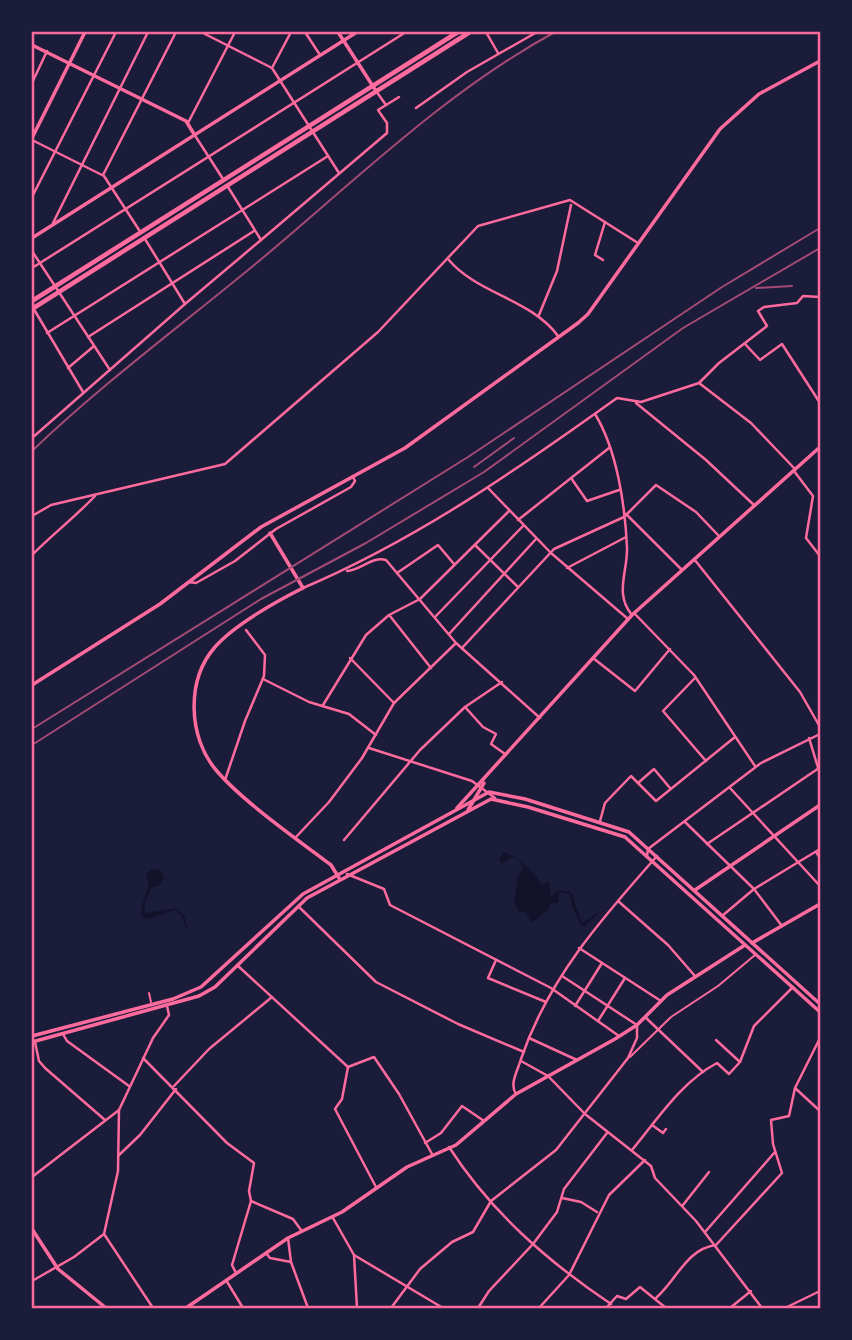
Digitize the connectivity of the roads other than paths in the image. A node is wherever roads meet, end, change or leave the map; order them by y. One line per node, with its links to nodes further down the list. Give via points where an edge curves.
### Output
1 (85, 32): 23 (street)
2 (116, 32): 26 (street)
3 (148, 32): 30 (street)
4 (176, 32): 33 (street)
5 (201, 32): 18 (street)
6 (236, 32): 18 (street)
7 (291, 32): 25 (street)
8 (305, 32): 21 (street)
9 (338, 32): 16 (street)
10 (356, 32): 16 (street)
11 (406, 32): 24 (street)
12 (458, 32): 29 (main road)
13 (470, 32): 31 (main road)
14 (486, 32): 20 (street)
15 (537, 32): 20 (street)
16 (343, 40): 21 (street); 24 (street)
17 (32, 45): 19 (street)
18 (228, 45): 25 (street); 37 (street)
19 (47, 51): 23 (street); 28 (street)
20 (498, 53): 36 (street)
21 (320, 55): 27 (street)
22 (821, 61): 61 (street, via 759,94 720,129)
23 (70, 62): 26 (street); 41 (street)
24 (357, 62): 29 (street); 34 (street)
25 (272, 68): 27 (street)
26 (94, 75): 30 (street); 42 (street)
27 (280, 81): 34 (street); 40 (street)
28 (32, 83)
29 (372, 85): 31 (street); 38 (main road)
30 (119, 88): 33 (street); 45 (street)
31 (376, 90): 35 (street); 39 (main road)
32 (399, 97): 35 (street)
33 (142, 99): 37 (street); 47 (street)
34 (294, 102): 38 (street); 43 (street)
35 (386, 105): 46 (street, via 378,110 387,123 387,133)
36 (416, 108)
37 (188, 123): 40 (street)
38 (309, 126): 39 (street); 48 (main road)
39 (313, 132): 44 (street); 48 (main road)
40 (194, 134): 43 (street); 49 (street)
41 (32, 139): 42 (street)
42 (55, 152): 45 (street); 50 (street)
43 (208, 156): 48 (street); 52 (street)
44 (328, 156): 46 (street); 53 (street)
45 (80, 165): 47 (street); 55 (street)
46 (339, 173): 60 (street)
47 (103, 175): 49 (street)
48 (225, 183): 53 (street); 57 (main road); 59 (main road)
49 (112, 188): 52 (street); 55 (street)
50 (32, 197)
51 (571, 204): 54 (street); 63 (street, via 570,200 478,226); 73 (street, via 557,271)
52 (125, 209): 57 (street); 66 (street)
53 (242, 210): 56 (street); 65 (street)
54 (605, 222): 61 (street); 64 (street, via 595,255)
55 (54, 223): 58 (street)
56 (254, 231): 60 (street); 68 (street)
57 (141, 233): 59 (street); 69 (main road)
58 (32, 238)
59 (144, 238): 65 (street); 69 (main road)
60 (261, 240): 71 (street)
61 (638, 243): 76 (street, via 588,314)
62 (32, 251): 66 (street)
63 (449, 259): 73 (street, via 463,275); 95 (street, via 378,332 225,464)
64 (603, 260)
65 (159, 262): 68 (street); 74 (street)
66 (40, 263): 67 (street); 69 (street)
67 (32, 268)
68 (172, 284): 71 (street); 77 (street)
69 (58, 289): 72 (main road); 74 (street)
70 (821, 297): 78 (street, via 803,296 797,303 764,307 758,311 767,326)
71 (186, 304): 81 (street)
72 (32, 306): 75 (street)
73 (539, 315): 76 (street)
74 (74, 316): 75 (street); 77 (street)
75 (47, 333): 80 (street)
76 (559, 336): 91 (street, via 415,441)
77 (88, 337): 79 (street)
78 (745, 343): 82 (street); 85 (street, via 760,360 782,344)
79 (94, 346): 80 (street); 81 (street)
80 (68, 368): 83 (street)
81 (110, 370): 83 (street)
82 (699, 383): 84 (street); 90 (street, via 751,423)
83 (83, 393): 87 (street)
84 (635, 402): 86 (street, via 617,398); 98 (street)
85 (821, 403)
86 (595, 414): 88 (street); 93 (street)
87 (32, 438)
88 (610, 447): 92 (street); 94 (street)
89 (821, 447): 90 (street)
90 (795, 470): 96 (street); 98 (street)
91 (353, 477): 104 (street, via 351,486); 120 (street, via 261,527)
92 (571, 478): 94 (street, via 587,501); 102 (street)
93 (488, 488): 99 (street); 117 (street)
94 (619, 490): 100 (street)
95 (97, 494): 101 (street, via 51,505); 110 (street)
96 (813, 497): 97 (street); 111 (street, via 806,538)
97 (821, 498)
98 (755, 506): 105 (street)
99 (509, 511): 102 (street); 108 (street)
100 (625, 514): 105 (street, via 656,485 690,507); 106 (street); 109 (street); 116 (street)
101 (32, 516)
102 (518, 520): 103 (street)
103 (523, 526): 107 (street); 113 (street)
104 (270, 533): 120 (street, via 235,561 196,583); 121 (street)
105 (720, 536): 112 (street)
106 (626, 537): 115 (street); 125 (street, via 621,594)
107 (536, 538): 109 (street); 119 (street)
108 (475, 545): 113 (street); 114 (street)
109 (551, 552): 115 (street); 122 (street)
110 (32, 555)
111 (821, 556)
112 (694, 559): 116 (street); 143 (street, via 800,692)
113 (490, 560): 119 (street); 126 (street)
114 (455, 565): 118 (street, via 438,545); 123 (street)
115 (568, 568): 125 (street)
116 (682, 570): 125 (street)
117 (344, 571): 118 (street, via 380,558); 121 (street)
118 (397, 573): 123 (street)
119 (504, 574): 122 (street); 128 (street)
120 (188, 581): 138 (street, via 160,604)
121 (302, 586): 155 (street, via 227,636 204,664 195,699 195,723 207,757)
122 (518, 587): 130 (street)
123 (420, 598): 124 (street); 126 (street)
124 (389, 615): 132 (street, via 366,635); 134 (street)
125 (631, 616): 131 (street); 133 (street)
126 (435, 617): 128 (street)
127 (246, 630): 136 (street, via 265,655)
128 (449, 634): 129 (street)
129 (456, 643): 130 (street); 134 (street)
130 (462, 648): 137 (street)
131 (670, 649): 133 (street, via 635,691); 135 (street)
132 (350, 658): 139 (street); 140 (street)
133 (593, 658): 142 (street)
134 (431, 668): 139 (street)
135 (695, 678): 146 (street); 151 (street, via 663,711)
136 (263, 679): 140 (street); 155 (street)
137 (502, 682): 141 (street); 142 (street)
138 (32, 685)
139 (394, 703): 145 (street)
140 (323, 705): 145 (street, via 349,714)
141 (465, 707): 149 (street, via 496,734 491,744); 150 (street)
142 (540, 718): 149 (street)
143 (821, 727)
144 (821, 734): 147 (street)
145 (376, 735): 148 (street)
146 (735, 737): 151 (street); 152 (street)
147 (809, 738): 152 (street); 153 (street)
148 (368, 748): 150 (street); 171 (street, via 329,802)
149 (506, 756): 157 (street)
150 (409, 761): 157 (street, via 469,779); 172 (street)
151 (706, 761): 159 (street)
152 (755, 767): 158 (street)
153 (819, 768): 154 (street); 167 (street)
154 (821, 774)
155 (225, 780): 171 (street)
156 (638, 783): 159 (street, via 656,801); 159 (street, via 654,769); 168 (street, via 631,776 605,803)
157 (480, 787): 160 (street); 161 (street); 162 (street); 165 (street)
158 (730, 788): 167 (street); 169 (street)
159 (671, 789)
160 (487, 793): 161 (street); 162 (street); 163 (street)
161 (498, 793): 168 (street)
162 (475, 799): 165 (street); 166 (street)
163 (501, 801): 166 (street, via 488,799); 177 (street, via 612,831)
164 (821, 805): 170 (street)
165 (457, 808): 184 (street)
166 (468, 810): 183 (street)
167 (753, 812): 170 (street); 173 (street)
168 (600, 821): 174 (street, via 625,830)
169 (685, 822): 173 (street); 174 (street)
170 (775, 836): 181 (street); 182 (street)
171 (296, 837): 184 (street)
172 (344, 840)
173 (708, 844): 182 (street)
174 (648, 849): 177 (street); 178 (street)
175 (821, 849): 176 (street)
176 (816, 852): 179 (street); 181 (street)
177 (647, 856): 180 (street)
178 (657, 856): 180 (street); 187 (street)
179 (821, 858)
180 (652, 861): 188 (street); 194 (street)
181 (799, 862): 185 (street); 186 (street)
182 (731, 866): 186 (street); 187 (street)
183 (347, 874): 184 (street); 197 (street, via 384,889 390,903)
184 (338, 876): 190 (street); 210 (street, via 294,902 201,987)
185 (821, 886)
186 (754, 889): 191 (street); 192 (street)
187 (695, 890): 191 (street)
188 (618, 901): 195 (street); 201 (street)
189 (821, 904): 192 (street)
190 (298, 906): 199 (street); 227 (street, via 376,982)
191 (722, 916): 193 (street)
192 (782, 926): 193 (street)
193 (753, 943): 194 (street); 211 (street)
194 (745, 945): 196 (street); 201 (street)
195 (579, 948): 198 (street); 200 (street)
196 (755, 954): 203 (street); 219 (lane)
197 (496, 960): 204 (street); 209 (street, via 488,978)
198 (602, 963): 202 (street); 205 (street)
199 (237, 965): 207 (street); 212 (street, via 215,987)
200 (562, 976): 204 (street); 205 (street)
201 (695, 976): 208 (street)
202 (625, 978): 208 (street); 214 (street)
203 (793, 987): 215 (street); 232 (street, via 754,1027)
204 (553, 991): 209 (street); 213 (street)
205 (585, 991): 213 (street); 214 (street)
206 (149, 993): 210 (lane)
207 (272, 998): 233 (street); 237 (street, via 222,1037)
208 (661, 1001): 216 (street)
209 (546, 1002): 223 (street)
210 (152, 1004): 221 (street)
211 (821, 1004)
212 (167, 1006): 220 (street); 228 (street, via 169,1015)
213 (575, 1006): 217 (street)
214 (608, 1006): 217 (street); 218 (street)
215 (821, 1012)
216 (645, 1017): 218 (street); 219 (street)
217 (598, 1021): 222 (street)
218 (637, 1025): 222 (street); 229 (street, via 638,1038)
219 (659, 1030): 229 (lane); 234 (street)
220 (63, 1034): 226 (street); 236 (street)
221 (32, 1036)
222 (619, 1036): 230 (street)
223 (529, 1038): 227 (street); 230 (street)
224 (821, 1038): 238 (street)
225 (716, 1040): 232 (street)
226 (33, 1042): 243 (street, via 45,1068)
227 (524, 1052): 231 (street)
228 (144, 1058): 236 (street); 237 (street)
229 (628, 1058): 242 (street)
230 (577, 1060): 235 (street)
231 (521, 1061): 235 (street); 239 (street, via 512,1085)
232 (740, 1062): 234 (street, via 729,1074 717,1063)
233 (348, 1067): 248 (street, via 374,1057); 257 (street, via 342,1099 335,1109)
234 (703, 1072): 245 (street)
235 (548, 1076): 239 (street); 242 (street)
236 (130, 1086): 240 (street)
237 (175, 1087): 253 (street); 259 (street, via 227,1143 254,1163)
238 (795, 1088): 241 (street); 251 (street, via 788,1116 771,1120)
239 (516, 1094): 244 (street)
240 (119, 1110): 243 (street); 253 (street)
241 (821, 1111)
242 (585, 1114): 247 (street); 260 (street, via 543,1162)
243 (105, 1120): 256 (street)
244 (484, 1121): 248 (street, via 462,1106 441,1133); 249 (street)
245 (652, 1125): 246 (street, via 663,1133); 250 (street)
246 (666, 1129)
247 (607, 1132): 250 (street); 258 (street, via 578,1167)
248 (425, 1143): 252 (street)
249 (449, 1147): 252 (street); 260 (street)
250 (632, 1150): 254 (street)
251 (775, 1152): 266 (street); 270 (street, via 782,1172)
252 (432, 1154): 257 (street)
253 (120, 1155): 267 (street)
254 (645, 1160): 261 (street, via 655,1178); 262 (street)
255 (709, 1172): 261 (street)
256 (32, 1177)
257 (377, 1188): 263 (street)
258 (562, 1197): 262 (street); 269 (street)
259 (251, 1201): 265 (street, via 293,1219); 275 (street, via 232,1265)
260 (491, 1201): 269 (street); 279 (street, via 473,1232 452,1242)
261 (683, 1205): 266 (street)
262 (597, 1212): 276 (street)
263 (332, 1217): 265 (street); 272 (street)
264 (32, 1228): 274 (street)
265 (301, 1230): 268 (street)
266 (705, 1232): 270 (street)
267 (104, 1234): 274 (street); 285 (street)
268 (288, 1237): 271 (street); 273 (street)
269 (533, 1244): 276 (street); 292 (street)
270 (716, 1245): 281 (street); 282 (street, via 692,1255)
271 (266, 1253): 273 (street); 275 (street)
272 (354, 1255): 279 (street); 289 (street)
273 (291, 1262): 288 (street)
274 (56, 1266): 277 (street); 284 (street)
275 (236, 1273): 278 (street)
276 (569, 1275): 283 (street); 293 (street)
277 (32, 1280)
278 (226, 1280): 286 (street); 287 (street)
279 (405, 1287): 290 (street); 291 (street)
280 (821, 1291): 298 (street)
281 (751, 1292): 296 (street); 297 (street)
282 (656, 1298): 283 (street, via 640,1287 626,1299 617,1296); 295 (street)
283 (611, 1304): 294 (street)
284 (106, 1308)
285 (153, 1308)
286 (186, 1308)
287 (243, 1308)
288 (308, 1308)
289 (357, 1308)
290 (391, 1308)
291 (443, 1308)
292 (478, 1308)
293 (539, 1308)
294 (606, 1308)
295 (666, 1308)
296 (730, 1308)
297 (762, 1308)
298 (785, 1308)

